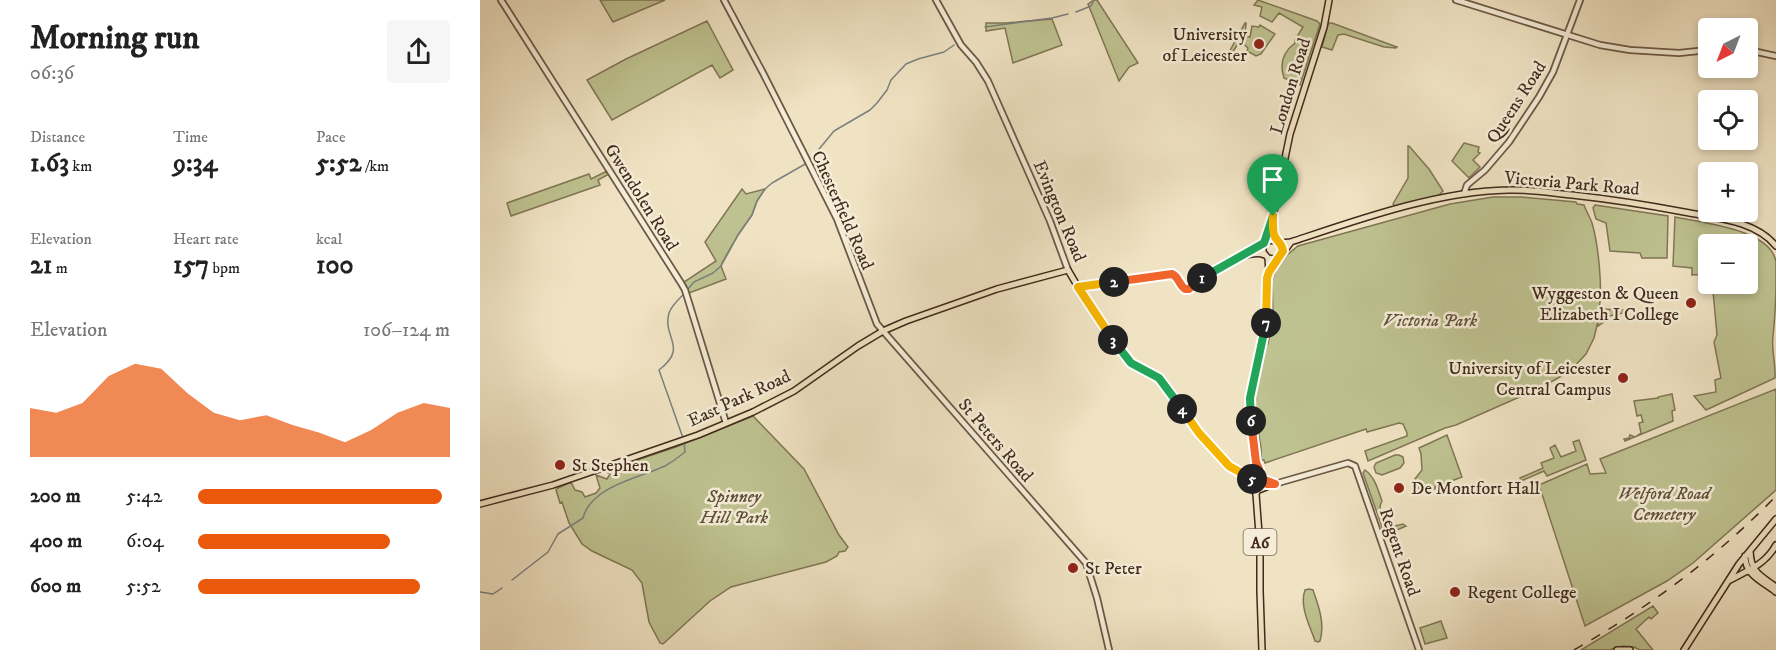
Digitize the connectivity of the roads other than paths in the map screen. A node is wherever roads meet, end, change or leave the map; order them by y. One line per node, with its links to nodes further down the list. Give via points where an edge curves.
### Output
1 (501, 0): 26 (street, Gwendolen Road, via 685,292)
2 (724, 0): 25 (street, Chesterfield Road, via 837,219 877,324)
3 (936, 0): 22 (street, Evington Road, via 961,45 988,81)
4 (1329, 0): 14 (main road, London Road / A6, via 1286,148)
5 (1456, 0): 7 (street)
6 (1580, 0): 7 (street, Queens Road)
7 (1568, 35): 8 (street, via 1649,53); 11 (street, Queens Road, via 1537,101 1509,142)
8 (1698, 51)
9 (1758, 52): 10 (street)
10 (1776, 56)
11 (1475, 180): 12 (street); 13 (street, Queens Road, via 1467,185)
12 (1481, 192): 13 (main road, Victoria Park Road); 18 (main road, Victoria Park Road, via 1551,192 1672,209 1746,225 1760,231)
13 (1467, 193): 16 (main road, Victoria Park Road, via 1386,212)
14 (1273, 216): 15 (main road, London Road / A6); 17 (main road, London Road / A6)
15 (1278, 241): 16 (main road, Victoria Park Road); 17 (main road); 19 (main road, London Road / A6, via 1283,248)
16 (1291, 242): 19 (main road)
17 (1264, 243): 20 (main road, London Road / A6); 21 (main road)
18 (1776, 246)
19 (1280, 255): 20 (main road, via 1274,259); 23 (main road, London Road / A6)
20 (1266, 256): 21 (main road, via 1254,253); 23 (main road, London Road / A6)
21 (1239, 258): 24 (main road, via 1189,289 1180,286 1174,275 1165,274)
22 (1068, 270): 24 (main road, Evington Road); 25 (main road, East Park Road, via 975,296)
23 (1269, 272): 27 (main road, London Road / A6, via 1266,327 1250,398)
24 (1078, 287): 28 (street, Evington Road, via 1127,359 1159,378 1214,450 1229,466)
25 (884, 331): 26 (main road, East Park Road, via 794,391); 41 (street, St Peters Road, via 1089,567)
26 (726, 423): 32 (main road, East Park Road, via 553,485)
27 (1255, 465): 28 (main road); 29 (main road, London Road / A6)
28 (1244, 473): 29 (street, Evington Road)
29 (1256, 479): 30 (street, Evington Road); 31 (main road, London Road / A6, via 1253,488)
30 (1273, 484): 31 (main road); 43 (street, Regent Road, via 1353,464)
31 (1257, 492): 42 (main road, London Road / A6)
32 (480, 504)
33 (1776, 519): 35 (main road)
34 (1776, 545): 36 (main road)
35 (1749, 555): 36 (main road); 37 (main road); 38 (main road)
36 (1761, 563): 37 (main road)
37 (1751, 570): 38 (main road); 39 (main road); 40 (main road)
38 (1730, 580): 46 (main road)
39 (1776, 587)
40 (1776, 592)
41 (1109, 650)
42 (1262, 650)
43 (1419, 650)
44 (1617, 650): 45 (main road)
45 (1630, 650)
46 (1684, 650)

